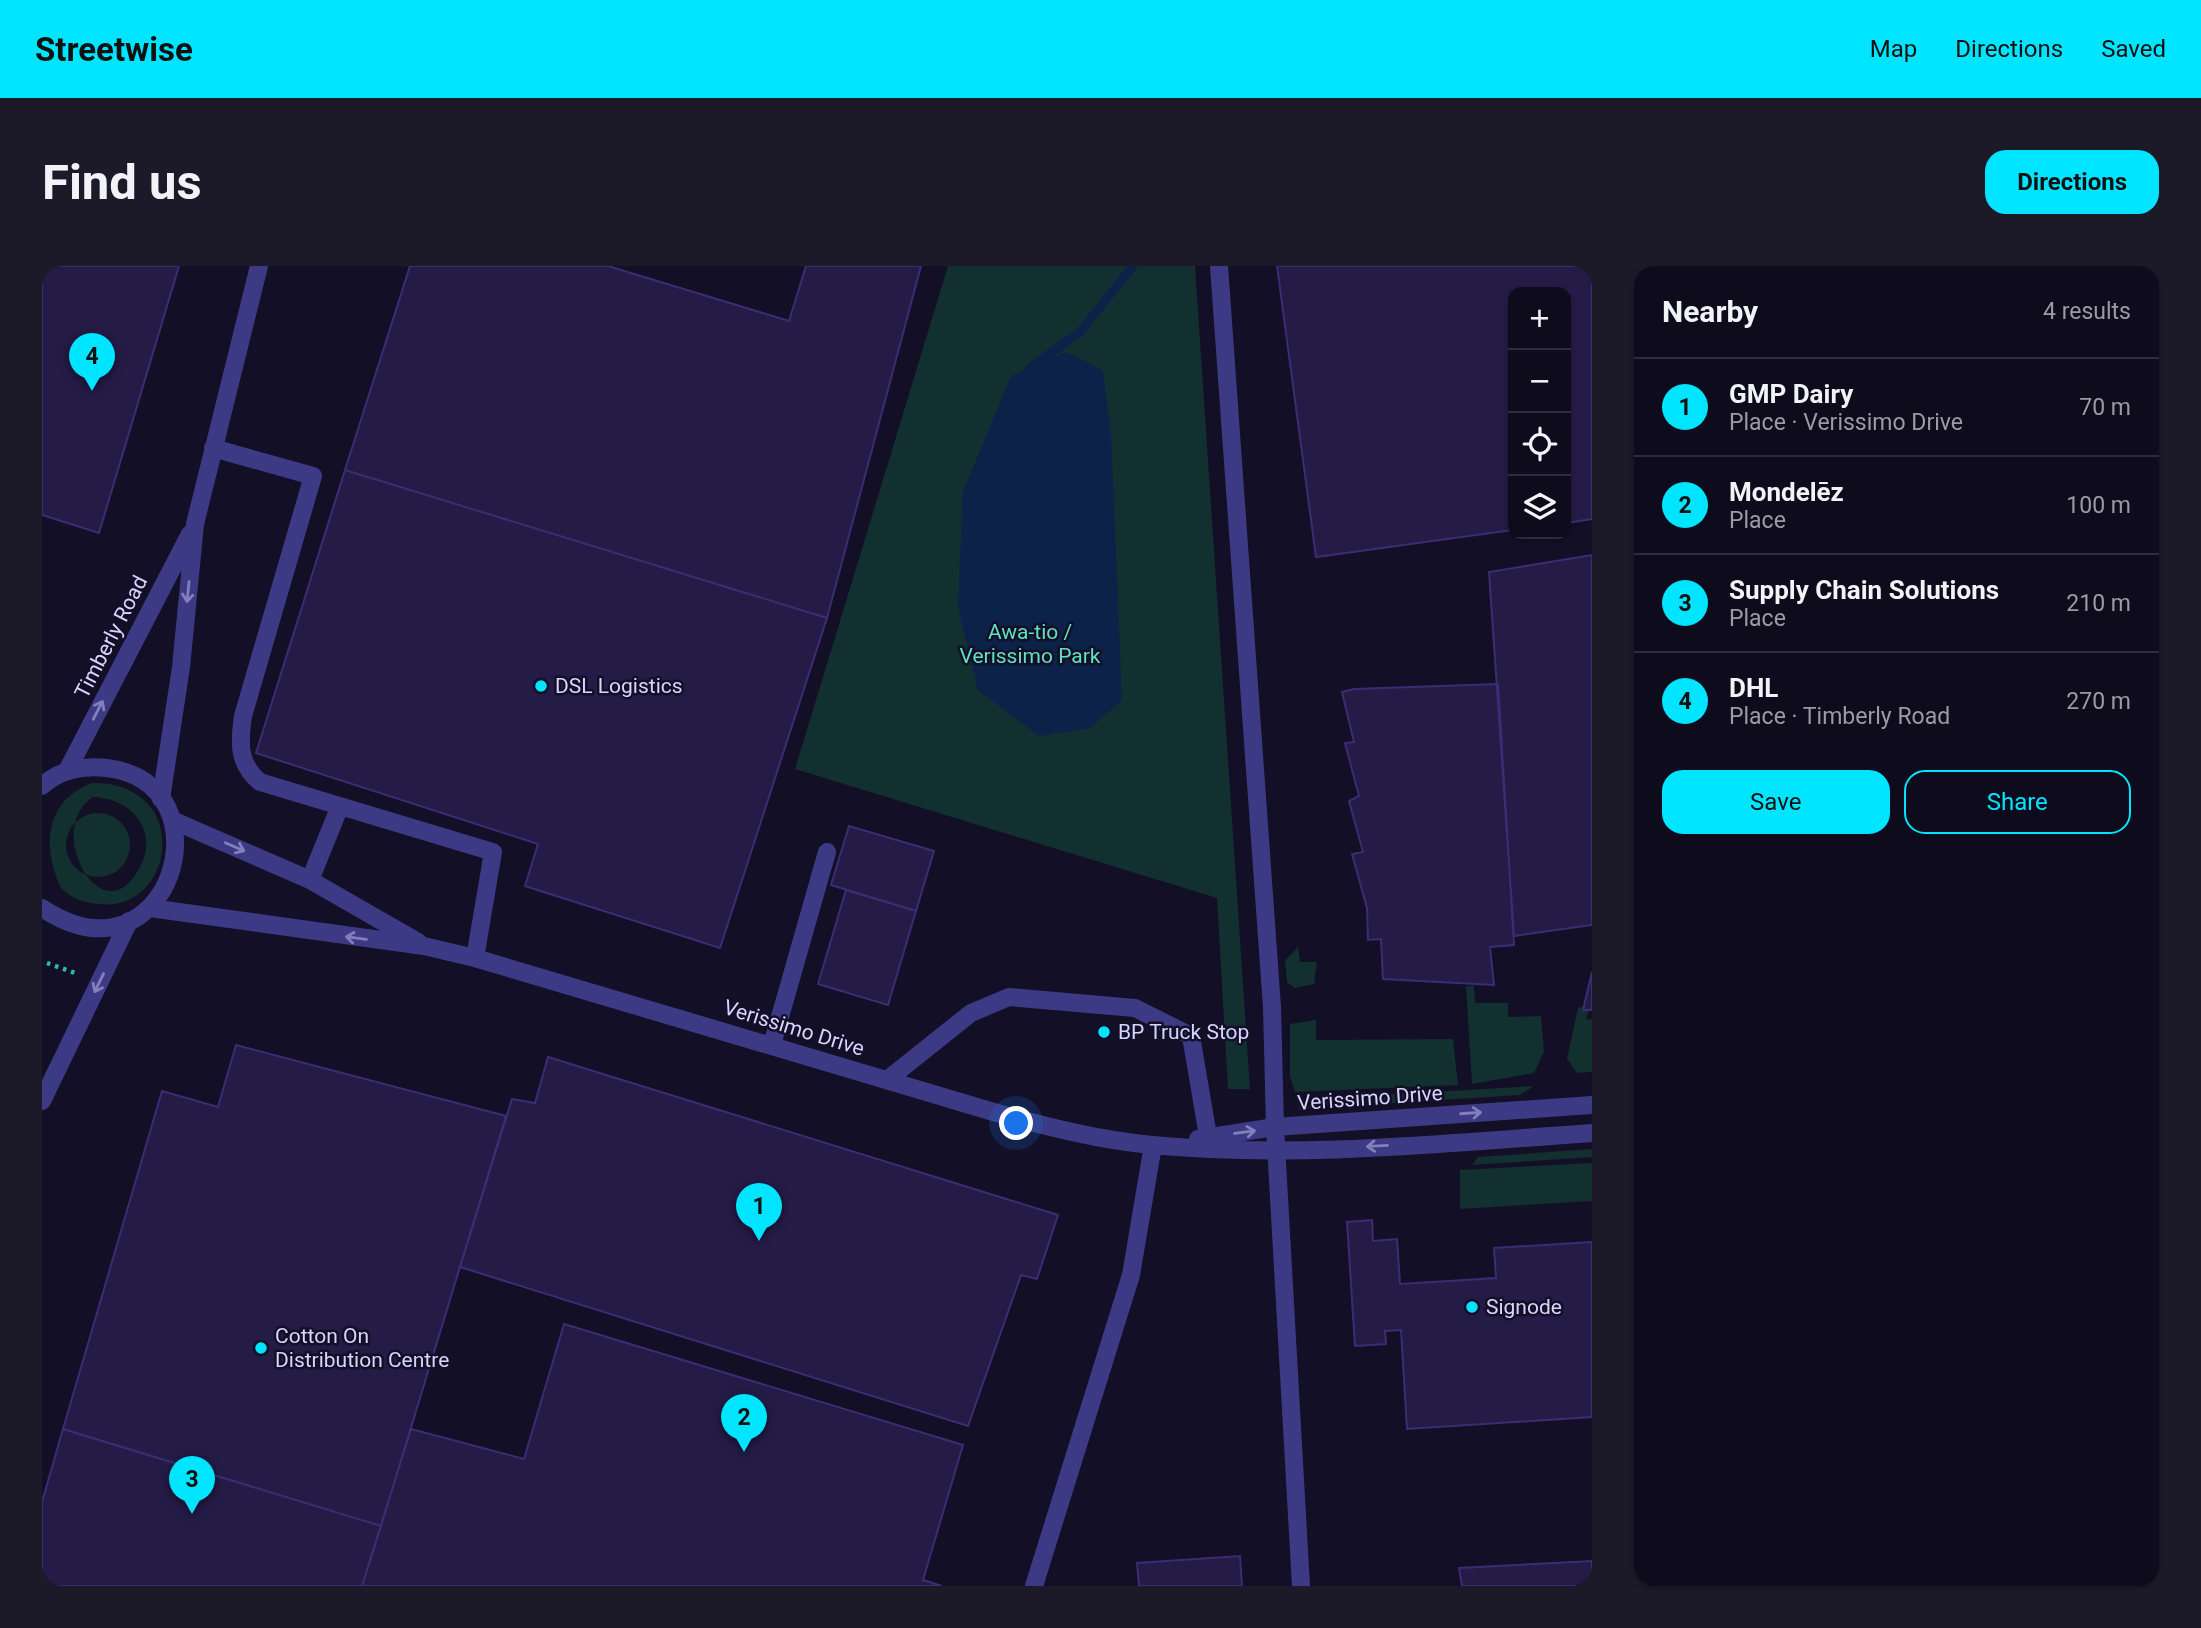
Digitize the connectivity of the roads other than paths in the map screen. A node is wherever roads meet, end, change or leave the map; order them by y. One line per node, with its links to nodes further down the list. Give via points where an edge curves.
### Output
1 (259, 266): 3 (street, Timberly Road)
2 (1219, 266): 21 (street, via 1272,1007)
3 (213, 448): 4 (street, Timberly Road); 8 (street, via 313,476 243,716 240,751 244,764 260,782)
4 (195, 524): 5 (street, Timberly Road, one-way to 4); 7 (street, Timberly Road, one-way to 7, via 181,667)
5 (67, 771): 6 (street); 7 (street, via 92,766 118,769 142,780)
6 (43, 784)
7 (161, 799): 9 (street)
8 (341, 806): 11 (street); 16 (street, via 493,852)
9 (172, 820): 11 (street, Verissimo Drive, one-way to 11); 13 (street, via 177,843 174,867 165,890)
10 (827, 852): 17 (street)
11 (310, 880): 15 (street, Verissimo Drive)
12 (42, 908): 14 (street, via 83,928)
13 (150, 908): 14 (street); 15 (street, Verissimo Drive, one-way to 13)
14 (129, 922): 19 (street, one-way to 19)
15 (424, 946): 16 (street, Verissimo Drive)
16 (475, 958): 17 (street, Verissimo Drive)
17 (772, 1045): 18 (street, Verissimo Drive)
18 (887, 1080): 23 (street, via 971,1013 1009,997 1135,1008 1191,1036); 24 (street, Verissimo Drive, via 1084,1136)
19 (42, 1101)
20 (1592, 1105): 21 (street, Verissimo Drive, one-way to 20)
21 (1275, 1127): 23 (street, Verissimo Drive, one-way to 21); 25 (street)
22 (1592, 1133): 25 (street, Verissimo Drive, one-way to 25)
23 (1209, 1142): 24 (street, Verissimo Drive); 25 (street, Verissimo Drive)
24 (1153, 1145): 26 (street, via 1131,1275)
25 (1279, 1151): 27 (street)
26 (1034, 1586)
27 (1301, 1586)

